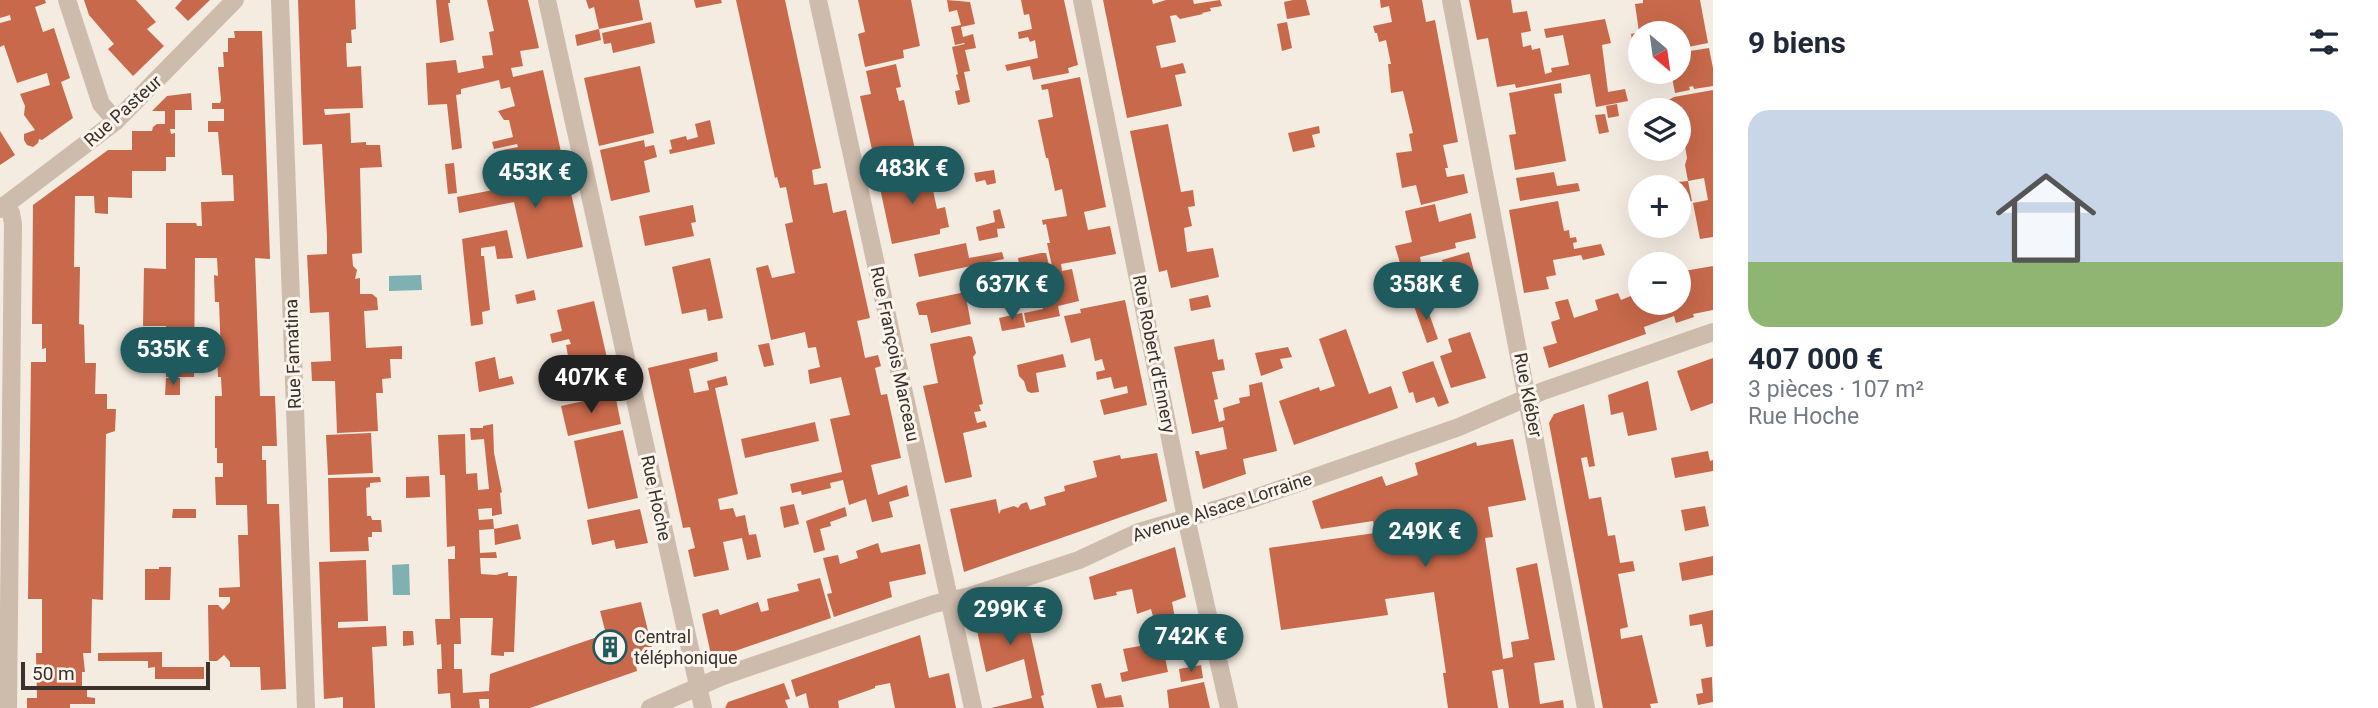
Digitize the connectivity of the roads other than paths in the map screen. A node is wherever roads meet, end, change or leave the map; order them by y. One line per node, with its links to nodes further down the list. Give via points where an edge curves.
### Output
1 (67, 0): 8 (street, via 102,104)
2 (235, 0): 8 (street, Rue Pasteur)
3 (280, 0): 16 (street, Rue Famatina)
4 (547, 0): 14 (street, Rue Hoche)
5 (818, 0): 13 (street, Rue François Marceau)
6 (1082, 0): 12 (street, Rue Robert d'Ennery)
7 (1451, 0): 11 (street, Rue Kléber)
8 (116, 121): 9 (street, Rue Pasteur)
9 (3, 207): 15 (street, via 11,213 13,224)
10 (1713, 332): 11 (street, Avenue Alsace Lorraine)
11 (1528, 397): 12 (street, Avenue Alsace Lorraine, via 1459,427); 21 (street, Rue Kléber)
12 (1186, 518): 13 (street, Avenue Alsace Lorraine, via 1139,532 1079,560); 20 (street, Rue Robert d'Ennery)
13 (949, 600): 14 (street, Avenue Alsace Lorraine); 19 (street, Rue François Marceau)
14 (698, 688): 17 (street, Avenue Alsace Lorraine); 18 (street, Rue Hoche)
15 (8, 708)
16 (306, 708)
17 (650, 708)
18 (703, 708)
19 (973, 708)
20 (1229, 708)
21 (1586, 708)

